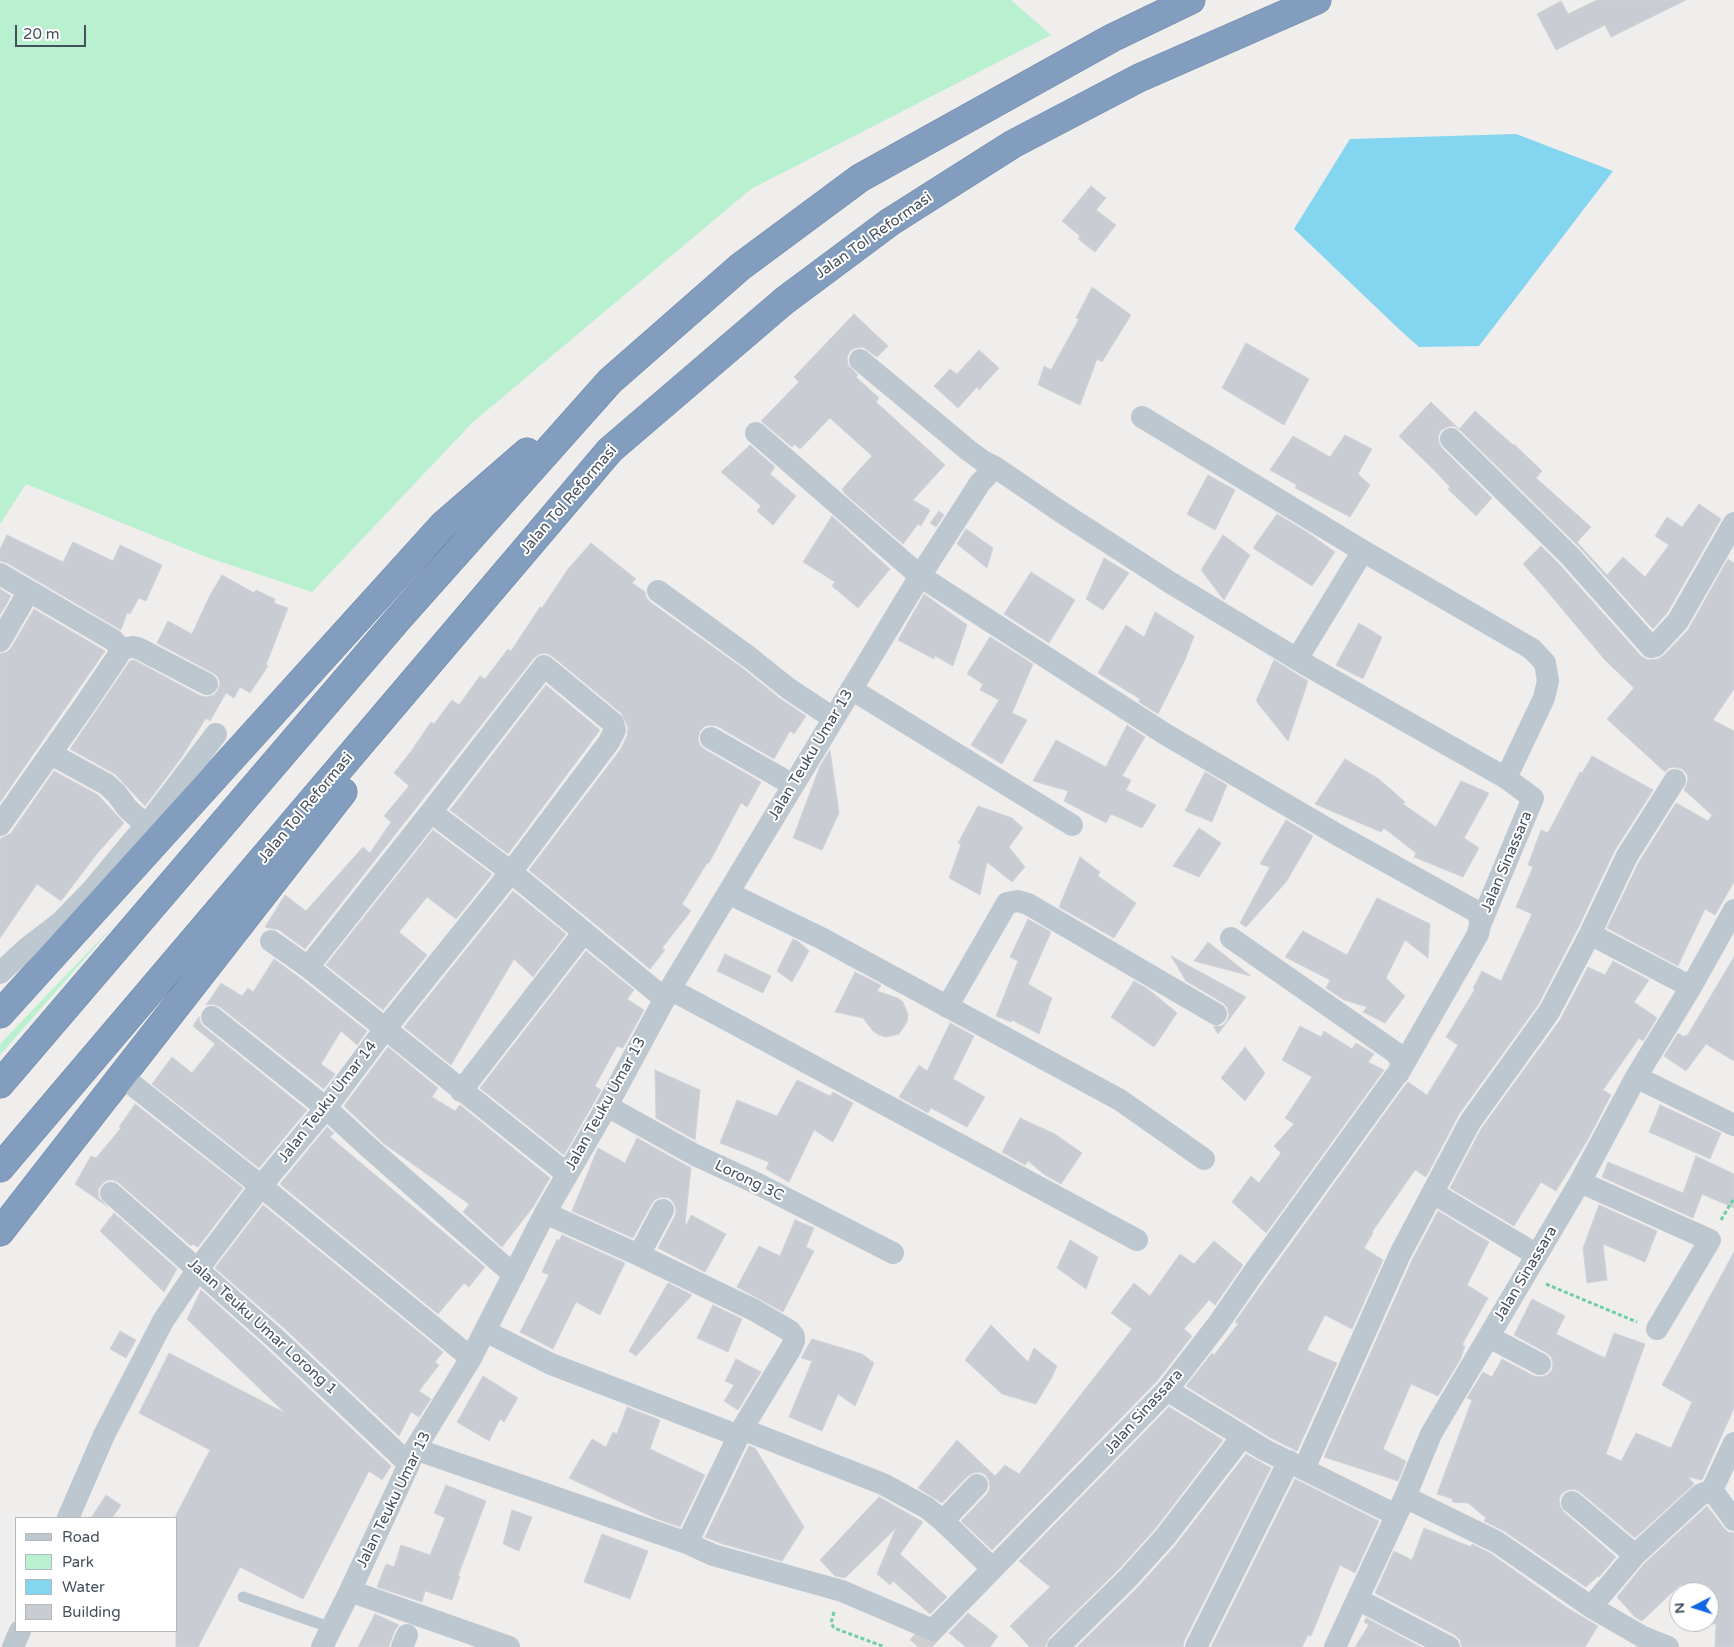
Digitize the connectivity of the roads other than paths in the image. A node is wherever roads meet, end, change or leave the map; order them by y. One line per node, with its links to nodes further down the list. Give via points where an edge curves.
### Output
1 (1191, 0): 4 (highway, via 1112,38 860,178 740,267)
2 (1317, 0): 8 (highway, Jalan Tol Reformasi, via 1122,87 1013,144 890,222 784,301)
3 (860, 360): 9 (street, via 968,450)
4 (610, 381): 46 (highway, via 443,525); 52 (highway, via 398,619)
5 (1142, 417): 11 (street)
6 (756, 434): 14 (street)
7 (1451, 439): 12 (street, via 1570,556 1651,647 1678,621)
8 (610, 450): 59 (highway, Jalan Tol Reformasi); 67 (highway)
9 (995, 466): 14 (street, Jalan Teuku Umar 13, via 980,483); 19 (street, via 1171,583)
10 (1734, 523): 12 (street)
11 (1363, 551): 19 (street); 26 (street, via 1532,649 1545,663 1548,682 1544,698)
12 (1726, 556)
13 (0, 574): 15 (street)
14 (920, 576): 21 (street, Jalan Teuku Umar 13); 35 (street, via 1165,734)
15 (29, 591): 17 (street); 18 (street, via 113,640)
16 (658, 591): 22 (street)
17 (0, 641)
18 (120, 649): 20 (street, via 138,648); 25 (street)
19 (1297, 659): 26 (street)
20 (206, 684)
21 (851, 689): 22 (street, Jalan Teuku Umar 13); 30 (street)
22 (833, 718): 28 (street, Jalan Teuku Umar 13)
23 (216, 734): 32 (street)
24 (711, 738): 28 (street)
25 (50, 754): 31 (street); 32 (street, via 106,784)
26 (1506, 778): 35 (street, Jalan Sinassara, via 1533,798)
27 (1675, 780): 38 (street, via 1627,856)
28 (793, 786): 34 (street, Jalan Teuku Umar 13)
29 (431, 812): 33 (street); 33 (street, Jalan Teuku Umar 14, via 544,666 611,720 615,730); 41 (street)
30 (1072, 824)
31 (0, 825)
32 (146, 825): 42 (street, via 61,922)
33 (512, 872): 37 (street); 49 (street, Jalan Teuku Umar 14)
34 (728, 893): 44 (street, Jalan Teuku Umar 13); 45 (street, via 821,938)
35 (1478, 918): 50 (street, Jalan Sinassara, via 1478,934)
36 (1732, 918): 43 (street, Jalan Sinassara)
37 (584, 932): 44 (street); 54 (street)
38 (1590, 934): 43 (street); 63 (street, via 1549,1012 1470,1122)
39 (1231, 938): 50 (street, via 1396,1054 1401,1064)
40 (271, 941): 41 (street)
41 (308, 966): 49 (street)
42 (0, 973)
43 (1692, 987): 51 (street, Jalan Sinassara)
44 (667, 994): 55 (street, Jalan Teuku Umar 13); 68 (street)
45 (947, 1006): 47 (street, via 1007,903 1018,901); 58 (street, via 1120,1100)
46 (0, 1014)
47 (1216, 1014)
48 (212, 1017): 56 (street)
49 (385, 1029): 54 (street); 56 (street, Jalan Teuku Umar 14)
50 (1398, 1074): 79 (street, Jalan Sinassara, via 1218,1324)
51 (1636, 1077): 57 (street); 61 (street, Jalan Sinassara)
52 (0, 1084)
53 (134, 1086): 62 (street)
54 (461, 1090): 60 (street)
55 (607, 1106): 60 (street, Jalan Teuku Umar 13); 69 (street, Lorong 3C, via 695,1155)
56 (326, 1108): 62 (street, Jalan Teuku Umar 14); 73 (street)
57 (1734, 1125)
58 (1204, 1159)
59 (0, 1168)
60 (567, 1174): 66 (street, Jalan Teuku Umar 13)
61 (1580, 1182): 70 (street, Jalan Sinassara); 74 (street, via 1710,1240)
62 (261, 1186): 72 (street, Jalan Teuku Umar 14); 77 (street)
63 (1433, 1192): 70 (street); 84 (street)
64 (111, 1193): 72 (street, Jalan Teuku Umar Lorong 1)
65 (662, 1210): 71 (street)
66 (545, 1213): 71 (street); 73 (street, Jalan Teuku Umar 13)
67 (0, 1232)
68 (1138, 1240)
69 (893, 1252)
70 (1537, 1254): 76 (street, Jalan Sinassara)
71 (639, 1255): 80 (street, via 754,1310 794,1336 791,1348)
72 (198, 1269): 83 (street, Jalan Teuku Umar Lorong 1); 89 (street, Jalan Teuku Umar 14, via 163,1321 104,1435)
73 (514, 1274): 75 (street, Jalan Teuku Umar 13)
74 (1657, 1329)
75 (485, 1331): 77 (street, Jalan Teuku Umar 13); 80 (street, via 551,1364)
76 (1488, 1337): 78 (street); 88 (street, Jalan Sinassara, via 1431,1434)
77 (471, 1358): 83 (street, Jalan Teuku Umar 13)
78 (1540, 1364)
79 (1166, 1390): 81 (street); 94 (street, Jalan Sinassara)
80 (740, 1432): 91 (street, via 883,1484 927,1508); 92 (street)
81 (1242, 1437): 84 (street); 103 (street, via 1165,1537)
82 (1734, 1444): 86 (street)
83 (412, 1457): 92 (street); 95 (street, Jalan Teuku Umar 13)
84 (1297, 1465): 88 (street); 104 (street)
85 (977, 1485): 91 (street)
86 (1712, 1490): 90 (street); 93 (street, via 1700,1495)
87 (1572, 1502): 93 (street)
88 (1400, 1506): 97 (street, Jalan Sinassara); 98 (street, via 1497,1542)
89 (68, 1517)
90 (1734, 1520)
91 (943, 1522): 94 (street)
92 (687, 1544): 94 (street, Jalan Sinassara, via 713,1555 842,1591 933,1630)
93 (1635, 1555): 98 (street)
94 (992, 1568)
95 (350, 1591): 100 (street, Jalan Teuku Umar 13); 102 (street)
96 (243, 1597): 100 (lane)
97 (1357, 1599): 105 (street, Jalan Sinassara); 106 (street)
98 (1591, 1607): 107 (street, via 1643,1637)
99 (20, 1632): 101 (street)
100 (327, 1638)
101 (13, 1647)
102 (508, 1647)
103 (1058, 1647)
104 (1196, 1647)
105 (1335, 1647)
106 (1448, 1647)
107 (1668, 1647)

